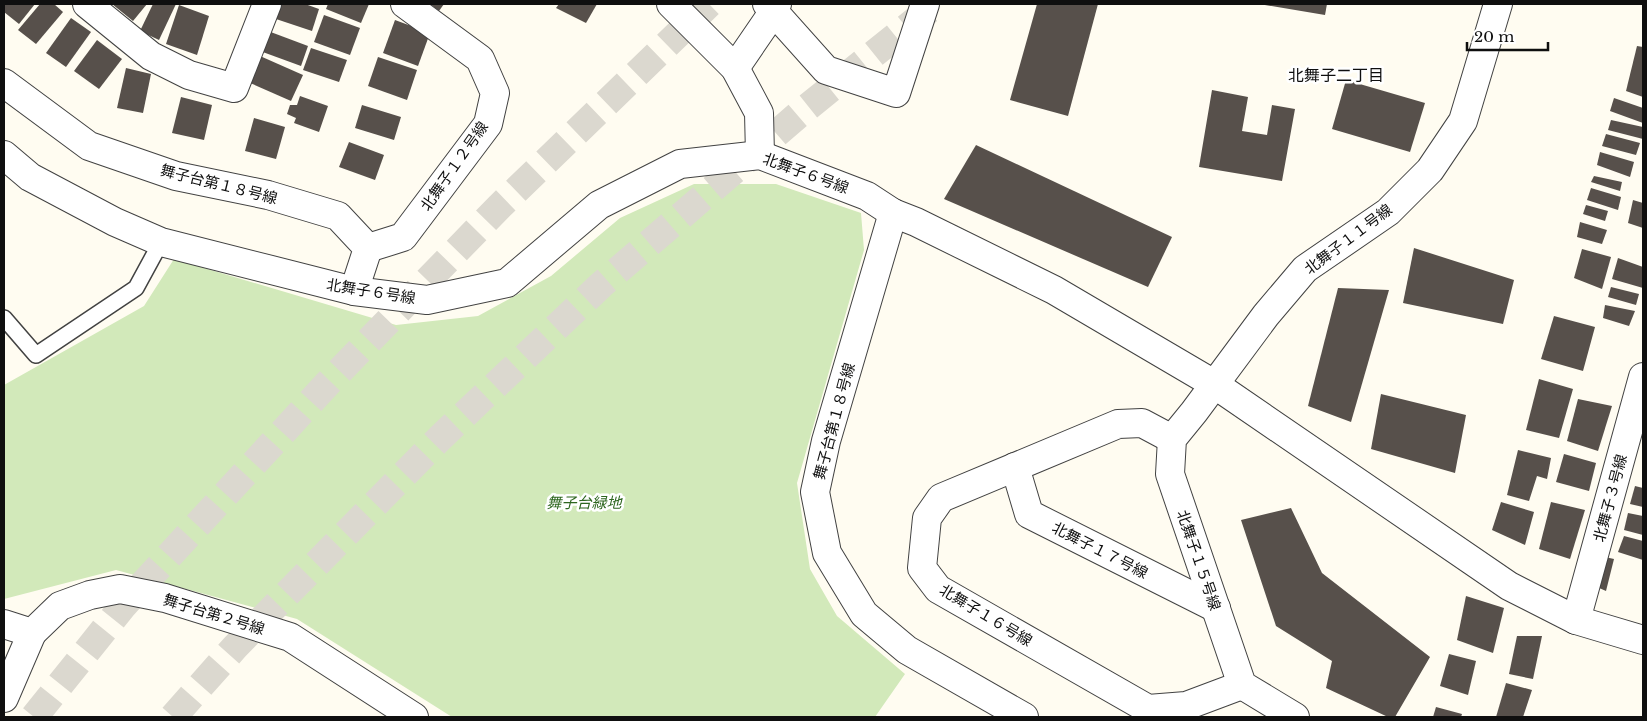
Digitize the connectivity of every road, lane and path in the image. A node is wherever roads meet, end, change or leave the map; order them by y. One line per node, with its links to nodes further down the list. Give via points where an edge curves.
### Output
1 (87, 4): 2 (street, via 151,56 189,75 234,88)
2 (267, 4)
3 (405, 4): 14 (street, 北舞子１２号線, via 480,59 495,93 488,124 403,237)
4 (671, 4): 8 (street)
5 (925, 4): 7 (street, via 896,94 826,70)
6 (1498, 4): 18 (street, 北舞子１１号線, via 1463,121 1430,170 1388,212 1305,269)
7 (773, 6): 8 (street)
8 (735, 68): 11 (street, via 759,113)
9 (4, 83): 14 (street, 舞子台第１８号線, via 89,146 176,176 268,195 338,216)
10 (4, 155): 13 (street, 北舞子６号線, via 30,177 115,222)
11 (760, 155): 12 (street, 北舞子６号線, via 868,196); 15 (street, 北舞子６号線, via 680,164 655,176 599,205 507,283 427,300)
12 (893, 212): 18 (street, 北舞子６号線, via 1054,290); 29 (street, 舞子台第１８号線, via 826,441 816,492 827,553 864,614 907,650)
13 (161, 242): 15 (street, 北舞子６号線); 16 (lane, via 136,288 36,355)
14 (368, 248): 15 (street)
15 (354, 291)
16 (4, 318)
17 (1643, 377): 22 (street, 北舞子３号線)
18 (1214, 384): 19 (street); 22 (street, 北舞子６号線, via 1509,586)
19 (1172, 439): 20 (street, 北舞子１６号線, via 1142,423 1118,424); 21 (street, 北舞子１５号線, via 1170,474)
20 (1014, 467): 21 (street, 北舞子１７号線, via 1029,514); 26 (street, 北舞子１６号線, via 941,498 927,518 922,568 938,589 1148,709 1186,706)
21 (1216, 608): 26 (street, 北舞子１５号線)
22 (1576, 620): 25 (street, 北舞子６号線)
23 (4, 624): 24 (street)
24 (32, 632): 27 (street); 28 (street, 舞子台第２号線, via 60,606 90,595 120,589 165,598 290,636)
25 (1643, 640)
26 (1242, 684): 30 (street)
27 (4, 698)
28 (414, 717)
29 (1024, 717)
30 (1295, 717)

